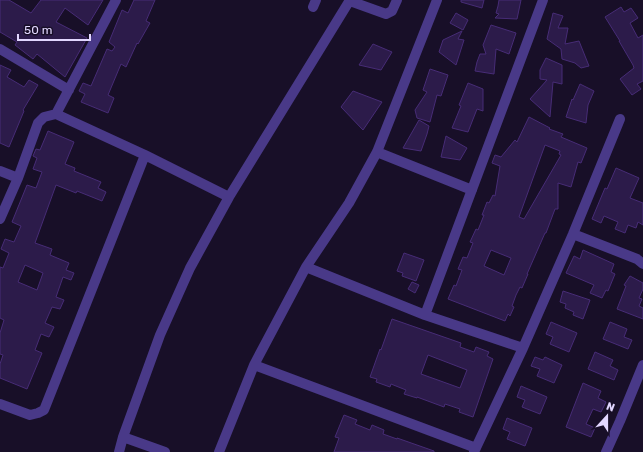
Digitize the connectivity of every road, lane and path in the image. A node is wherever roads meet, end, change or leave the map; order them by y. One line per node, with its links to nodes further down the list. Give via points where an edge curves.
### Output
1 (116, 0): 7 (street)
2 (350, 0): 3 (street, via 386,14 392,10); 15 (street)
3 (397, 0)
4 (437, 0): 10 (street)
5 (542, 0): 14 (street)
6 (0, 49): 7 (street)
7 (69, 90): 8 (street)
8 (56, 114): 11 (street); 13 (street, via 44,117 38,123)
9 (620, 119): 17 (street)
10 (377, 152): 14 (street); 19 (street, via 349,202)
11 (146, 155): 15 (street); 24 (street, via 44,410 30,415)
12 (0, 171): 13 (street)
13 (18, 178): 16 (street)
14 (472, 190): 20 (street)
15 (229, 197): 25 (street, via 187,275 160,335)
16 (0, 219)
17 (573, 234): 18 (street, via 637,259); 21 (street)
18 (643, 264)
19 (306, 267): 20 (street); 22 (street)
20 (426, 315): 21 (street)
21 (523, 348): 26 (street)
22 (254, 365): 26 (street); 29 (street)
23 (643, 365): 30 (street)
24 (0, 404)
25 (123, 437): 27 (street); 28 (street)
26 (475, 450)
27 (119, 452)
28 (165, 452)
29 (219, 452)
30 (606, 452)

